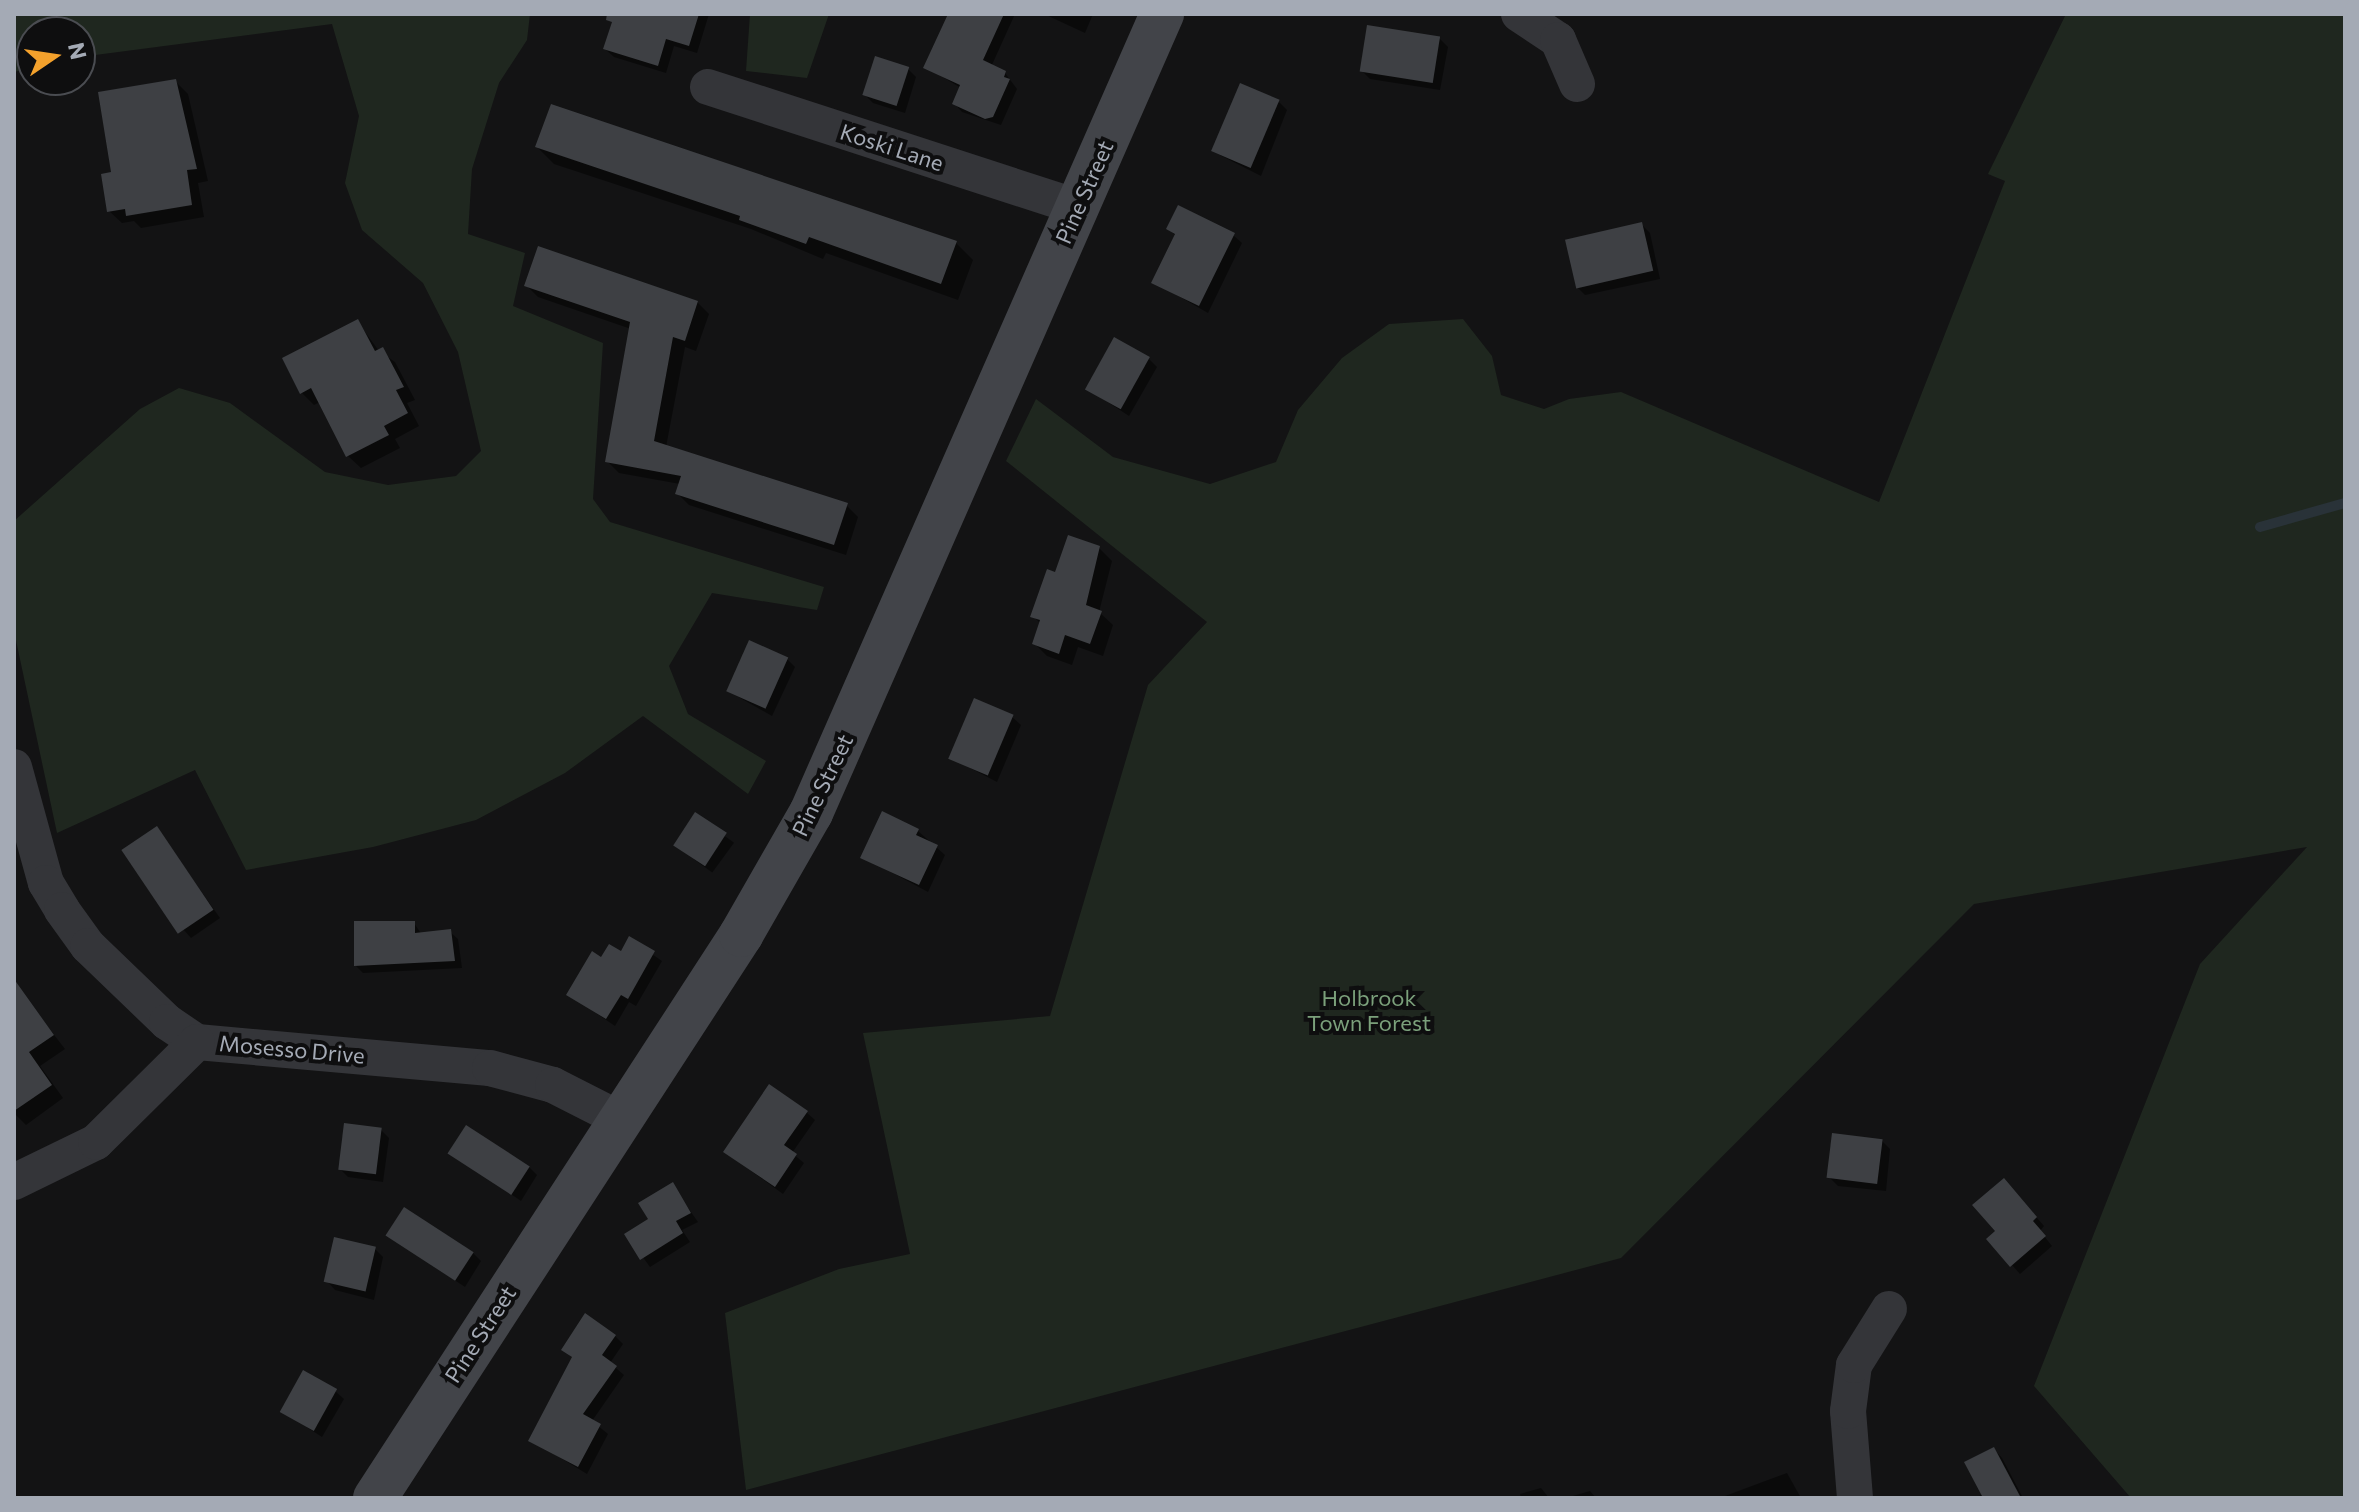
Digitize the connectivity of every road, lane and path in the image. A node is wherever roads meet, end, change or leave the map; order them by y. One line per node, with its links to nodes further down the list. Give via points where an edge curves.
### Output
1 (1162, 14): 5 (main road, Pine Street)
2 (1519, 14): 3 (street, via 1558,40)
3 (1577, 84)
4 (708, 87): 5 (street, Koski Lane)
5 (1077, 207): 8 (main road, Pine Street, via 811,813 741,935)
6 (14, 767): 7 (street, Mosesso Drive, via 46,883 62,910 88,946 167,1022)
7 (197, 1042): 8 (street, Mosesso Drive, via 490,1068 553,1085); 9 (street, via 96,1142)
8 (620, 1119): 11 (main road, Pine Street)
9 (14, 1182)
10 (1889, 1309): 12 (street, via 1854,1365 1848,1411)
11 (375, 1498)
12 (1855, 1498)

